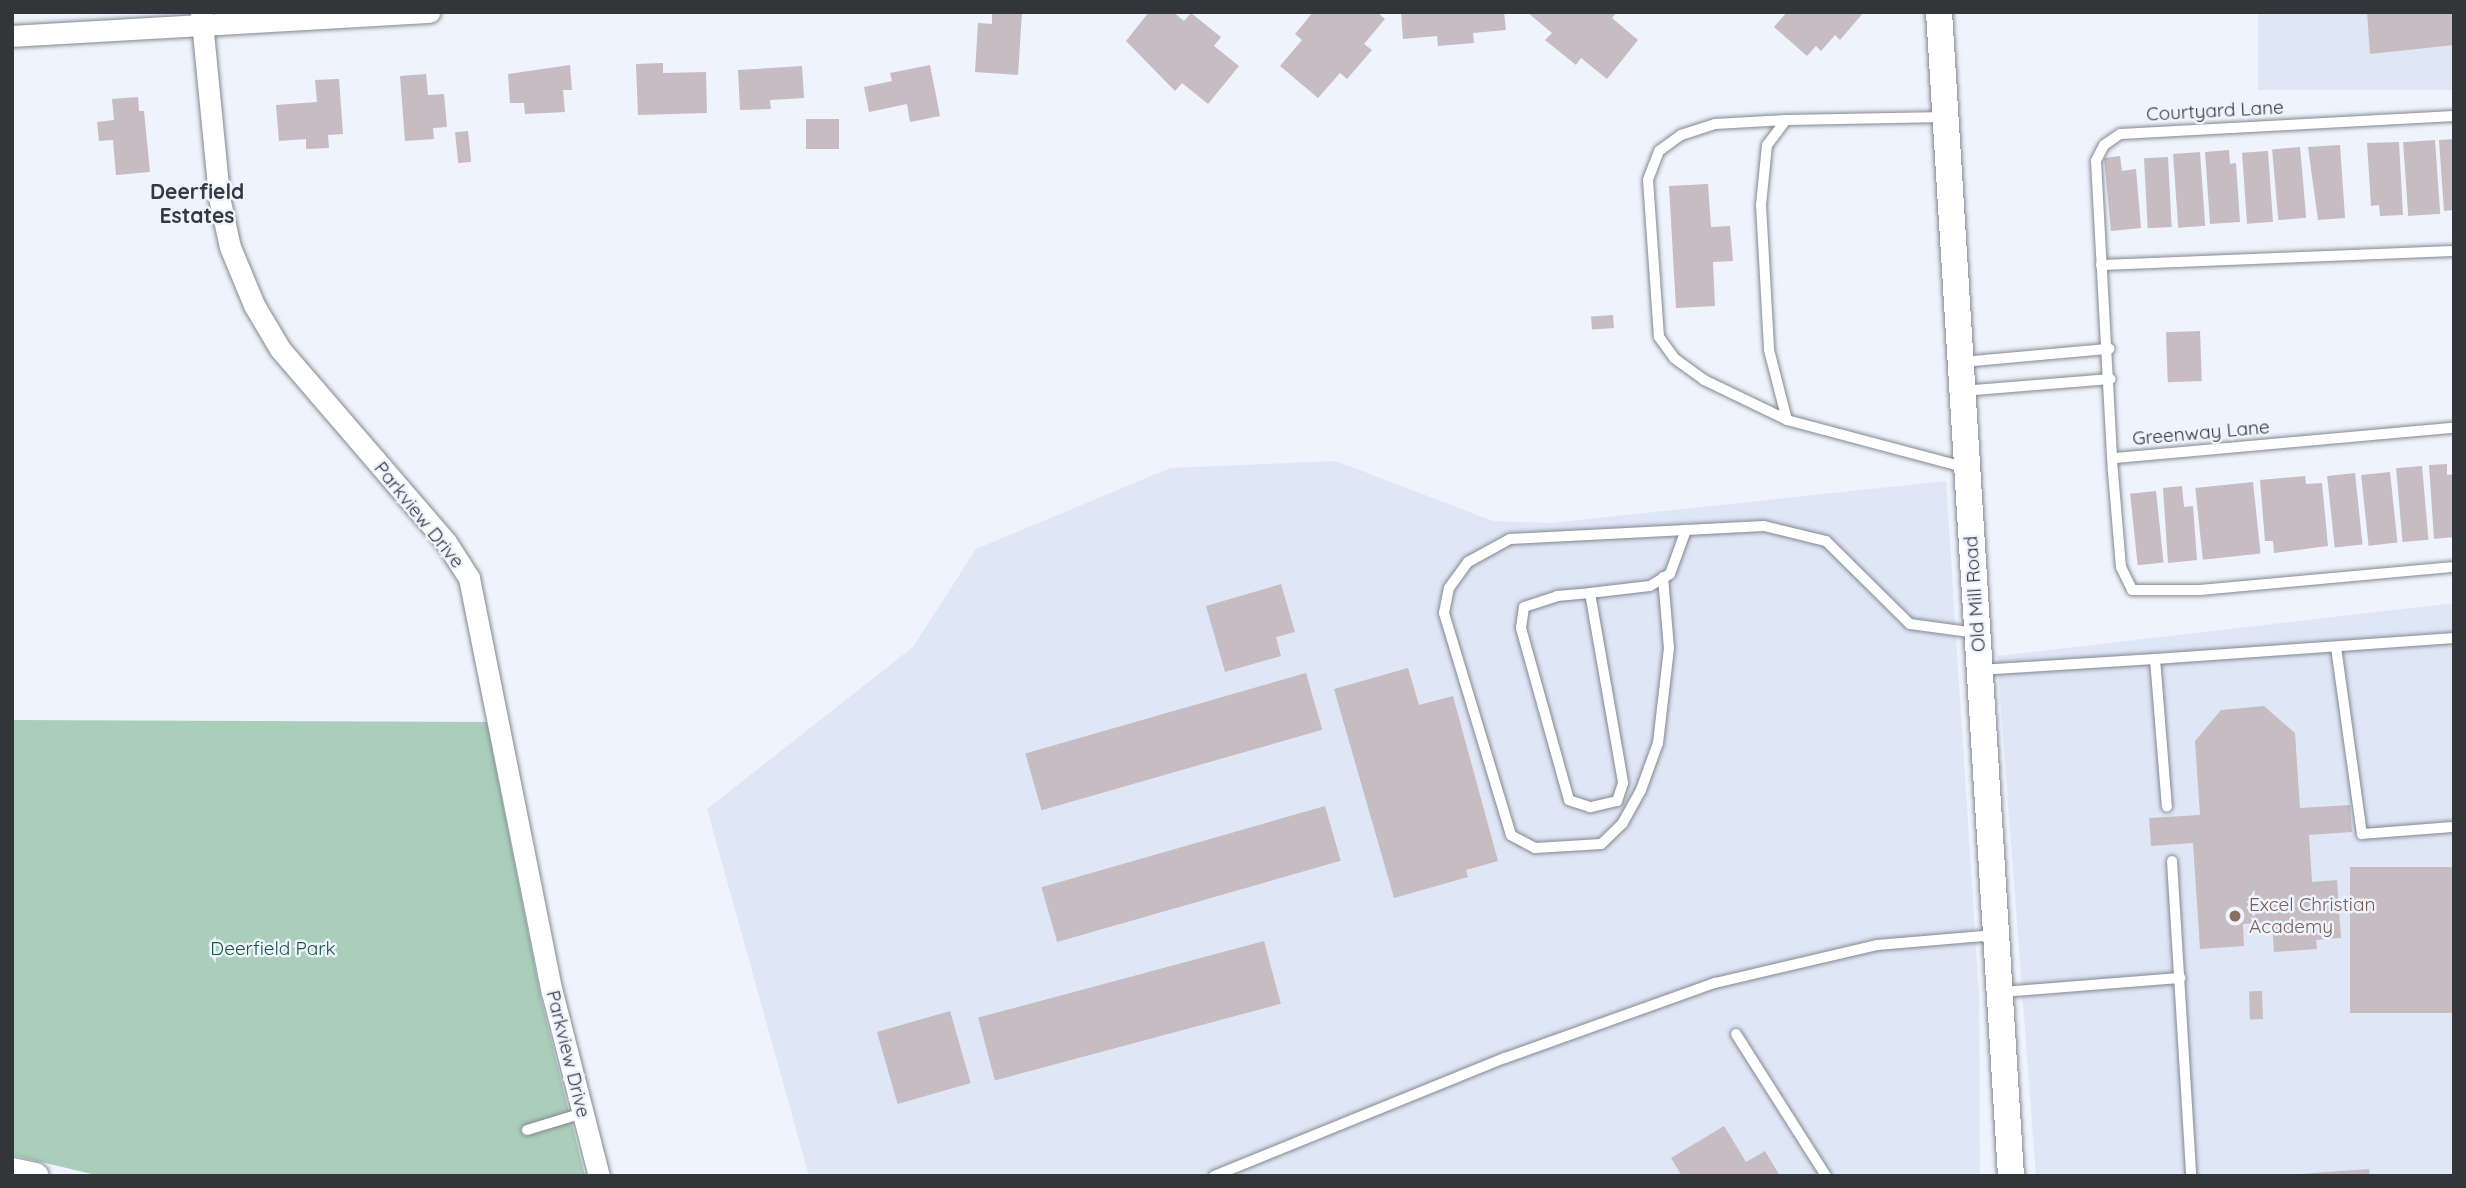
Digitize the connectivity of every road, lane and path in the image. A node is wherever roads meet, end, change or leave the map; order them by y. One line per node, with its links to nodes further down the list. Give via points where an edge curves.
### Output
1 (429, 12): 3 (street)
2 (1939, 12): 6 (street, Old Mill Road)
3 (202, 19): 4 (street); 34 (street, Parkview Drive, via 219,197 230,247 254,305 280,349 446,542 469,578 552,992)
4 (12, 36)
5 (2454, 116): 9 (lane, Courtyard Lane, via 2120,134 2104,145 2096,161)
6 (1945, 117): 7 (lane); 11 (street, Old Mill Road)
7 (1786, 120): 14 (lane, via 1767,145 1761,205 1769,350); 14 (lane, via 1727,122 1681,135 1659,151 1648,180 1659,337 1674,358 1703,380)
8 (2454, 251): 9 (lane)
9 (2101, 265): 10 (lane, Courtyard Lane)
10 (2109, 349): 11 (lane); 12 (lane, Courtyard Lane)
11 (1960, 362): 13 (street, Old Mill Road)
12 (2111, 379): 13 (lane); 16 (lane, Courtyard Lane)
13 (1962, 391): 17 (street, Old Mill Road)
14 (1787, 420): 17 (lane)
15 (2454, 428): 16 (lane, Greenway Lane)
16 (2115, 458): 19 (lane, Greenway Lane, via 2121,567 2132,590 2200,590)
17 (1967, 468): 22 (street, Old Mill Road)
18 (1686, 530): 20 (lane); 20 (lane, via 1510,539 1468,562 1449,588 1444,613 1511,835 1535,849 1601,844 1623,823 1641,790 1658,743 1668,648); 22 (lane, via 1764,526 1826,541 1910,624)
19 (2454, 567)
20 (1663, 577): 21 (lane, via 1650,586)
21 (1590, 593): 21 (lane, via 1524,607 1521,628 1569,800 1590,807 1616,801 1623,783)
22 (1977, 633): 26 (street, Old Mill Road)
23 (2454, 638): 24 (lane)
24 (2336, 647): 25 (lane); 28 (lane, via 2362,834)
25 (2155, 659): 26 (lane); 27 (lane)
26 (1979, 670): 30 (street, Old Mill Road)
27 (2167, 807)
28 (2454, 827)
29 (2172, 861): 31 (lane)
30 (1996, 935): 32 (street, Old Mill Road); 39 (lane, via 1877,945 1715,983 1505,1058)
31 (2180, 978): 32 (lane); 42 (lane)
32 (1999, 992): 41 (street, Old Mill Road)
33 (1736, 1034): 40 (lane)
34 (583, 1113): 35 (lane); 38 (street, Parkview Drive)
35 (527, 1130)
36 (12, 1171): 37 (street)
37 (35, 1176)
38 (599, 1176)
39 (1214, 1176)
40 (1826, 1176)
41 (2011, 1176)
42 (2191, 1176)

